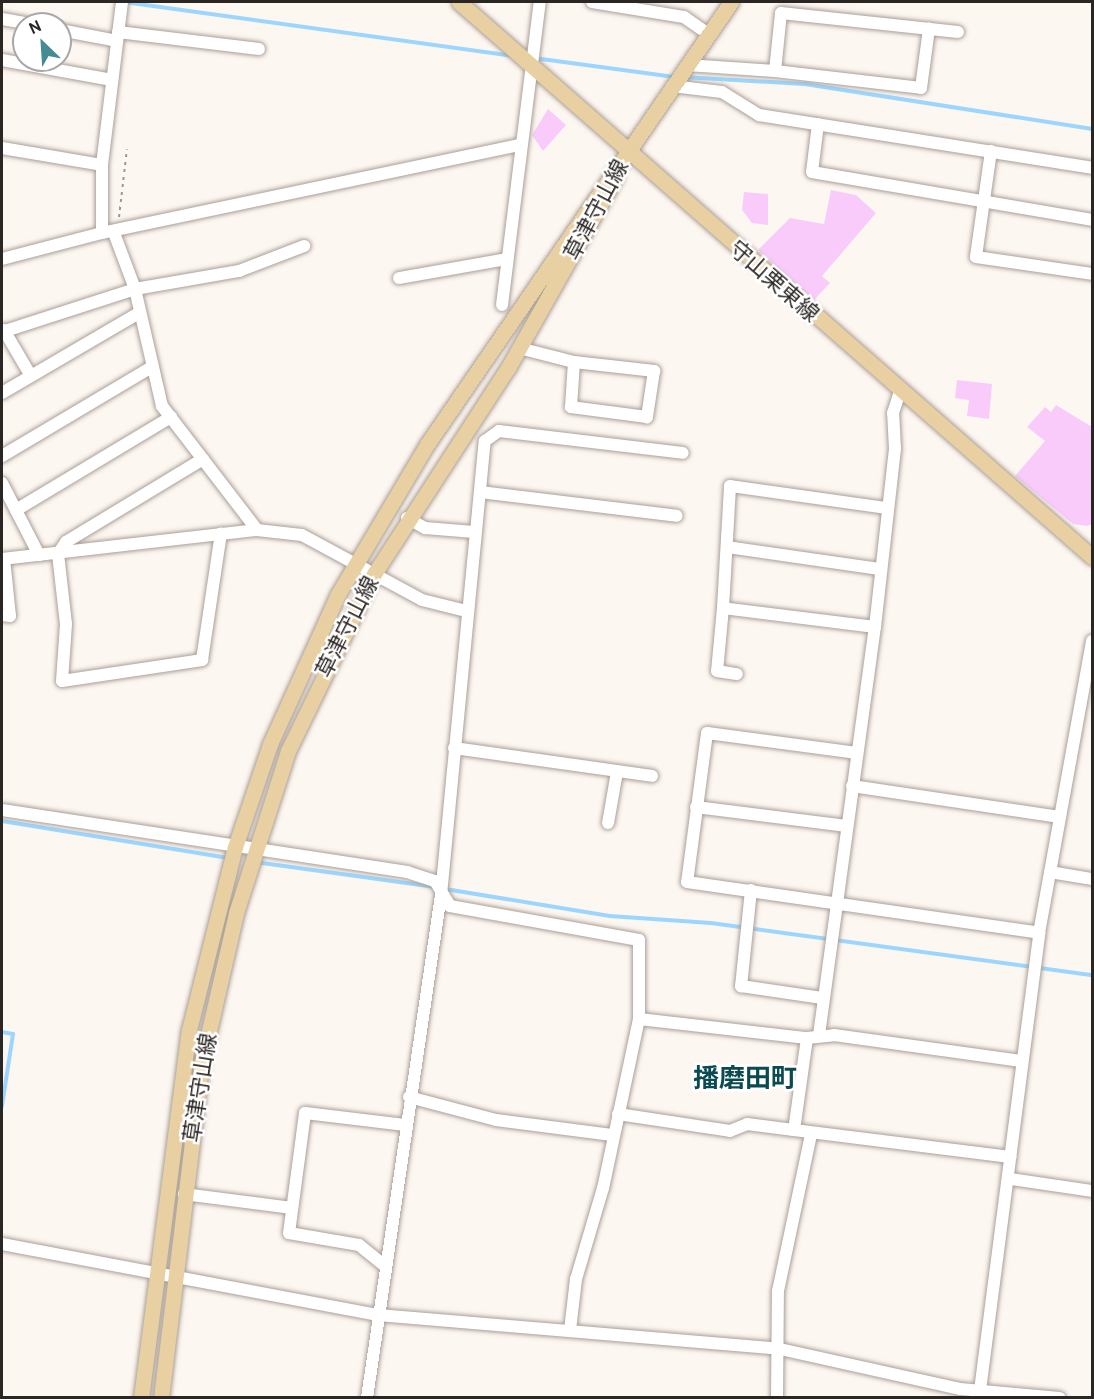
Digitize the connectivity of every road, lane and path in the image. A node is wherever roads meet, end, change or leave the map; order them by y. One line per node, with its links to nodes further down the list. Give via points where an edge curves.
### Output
1 (122, 2): 10 (street)
2 (459, 2): 13 (main road, 守山栗東線)
3 (540, 2): 13 (street)
4 (592, 2): 9 (street, via 684,17)
5 (731, 2): 9 (main road)
6 (929, 29): 8 (street); 15 (street, via 921,88); 15 (street, via 781,13)
7 (72, 31): 10 (street)
8 (958, 32)
9 (708, 34): 14 (main road)
10 (117, 36): 11 (street); 16 (street)
11 (259, 49)
12 (2, 60): 16 (street)
13 (530, 65): 19 (street); 22 (main road, 守山栗東線)
14 (687, 65): 15 (street); 17 (main road)
15 (775, 71)
16 (112, 80): 24 (street)
17 (672, 86): 18 (street, via 722,92 759,115); 22 (main road)
18 (818, 124): 23 (street); 26 (street, via 812,172)
19 (520, 145): 28 (street); 30 (street)
20 (2, 148): 24 (street)
21 (127, 149): 28 (path)
22 (627, 151): 38 (main road, 草津守山線); 42 (main road, 守山栗東線); 62 (main road, 草津守山線, via 428,444)
23 (991, 151): 25 (street); 26 (street)
24 (102, 165): 28 (street)
25 (1092, 168)
26 (984, 201): 27 (street); 32 (street, via 976,257)
27 (1092, 220)
28 (112, 232): 31 (street); 34 (street)
29 (304, 246): 34 (street, via 239,270)
30 (507, 259): 33 (street); 35 (street)
31 (2, 260)
32 (1092, 274)
33 (399, 278)
34 (135, 289): 36 (street); 37 (street)
35 (502, 305)
36 (139, 313): 40 (street); 41 (street)
37 (3, 331): 41 (street)
38 (519, 348): 39 (street); 53 (main road, 草津守山線)
39 (574, 362): 39 (street, via 654,371 647,417 571,406)
40 (150, 368): 44 (street); 46 (street)
41 (31, 376): 43 (street)
42 (900, 392): 50 (street); 60 (main road, 守山栗東線)
43 (2, 393)
44 (171, 417): 47 (street); 51 (street)
45 (684, 453): 49 (street, via 499,431 485,441)
46 (2, 456)
47 (202, 459): 54 (street); 58 (street, via 66,542)
48 (2, 483): 51 (street)
49 (480, 492): 52 (street); 55 (street)
50 (886, 508): 57 (street, via 730,486); 63 (street)
51 (16, 510): 59 (street)
52 (677, 516)
53 (407, 518): 55 (street, via 425,528); 64 (main road, 草津守山線)
54 (257, 530): 56 (street); 62 (street, via 302,535)
55 (474, 532): 66 (street)
56 (221, 533): 58 (street); 58 (street, via 202,660 62,681 66,624)
57 (727, 547): 63 (street); 65 (street)
58 (58, 554): 59 (street)
59 (39, 555): 61 (street)
60 (1092, 557)
61 (3, 559): 67 (street, via 10,616)
62 (355, 563): 64 (street); 81 (main road, 草津守山線, via 270,744)
63 (880, 569): 68 (street)
64 (374, 574): 66 (street, via 422,600); 82 (main road, 草津守山線, via 288,751)
65 (723, 608): 68 (street); 70 (street, via 717,671)
66 (466, 611): 71 (street)
67 (2, 615)
68 (876, 627): 72 (street)
69 (1092, 641): 78 (street)
70 (737, 674)
71 (454, 748): 73 (street); 86 (street)
72 (857, 753): 75 (street); 76 (street, via 707,733)
73 (617, 772): 74 (street); 79 (street)
74 (652, 776)
75 (852, 786): 78 (street); 80 (street)
76 (696, 807): 80 (street); 85 (street, via 687,882)
77 (2, 810): 81 (street)
78 (1060, 817): 83 (street)
79 (608, 823)
80 (847, 826): 87 (street)
81 (236, 847): 82 (street); 106 (main road, 草津守山線, via 189,1030)
82 (253, 852): 86 (street, via 407,872 435,881); 102 (main road, 草津守山線, via 201,1066)
83 (1050, 872): 84 (street); 88 (street)
84 (1092, 879)
85 (751, 890): 87 (street); 89 (street, via 741,986)
86 (441, 895): 90 (street, via 450,906 639,939); 93 (street)
87 (837, 901): 88 (street); 89 (street)
88 (1040, 933): 92 (street)
89 (822, 998): 91 (street)
90 (639, 1019): 91 (street); 94 (street)
91 (813, 1036): 92 (street); 96 (street)
92 (1021, 1062): 99 (street)
93 (409, 1097): 95 (street); 97 (street, via 496,1120)
94 (618, 1114): 96 (street, via 730,1131 747,1124); 97 (street)
95 (405, 1125): 103 (street, via 305,1113); 105 (street)
96 (794, 1130): 98 (street)
97 (612, 1135): 109 (street, via 576,1279)
98 (811, 1135): 99 (street); 110 (street, via 778,1291)
99 (1010, 1157): 100 (street)
100 (1011, 1179): 101 (street); 111 (street)
101 (1092, 1191)
102 (184, 1194): 103 (street); 107 (main road, 草津守山線)
103 (292, 1208): 105 (street, via 289,1233 359,1245)
104 (2, 1244): 106 (street)
105 (386, 1266): 108 (street)
106 (156, 1274): 107 (street); 112 (main road, 草津守山線)
107 (173, 1279): 108 (street); 113 (main road, 草津守山線)
108 (378, 1315): 109 (street); 114 (street)
109 (570, 1330): 110 (street)
110 (780, 1349): 111 (street); 115 (street)
111 (979, 1395): 116 (street)
112 (141, 1398)
113 (161, 1398)
114 (367, 1398)
115 (777, 1398)
116 (1060, 1398)

